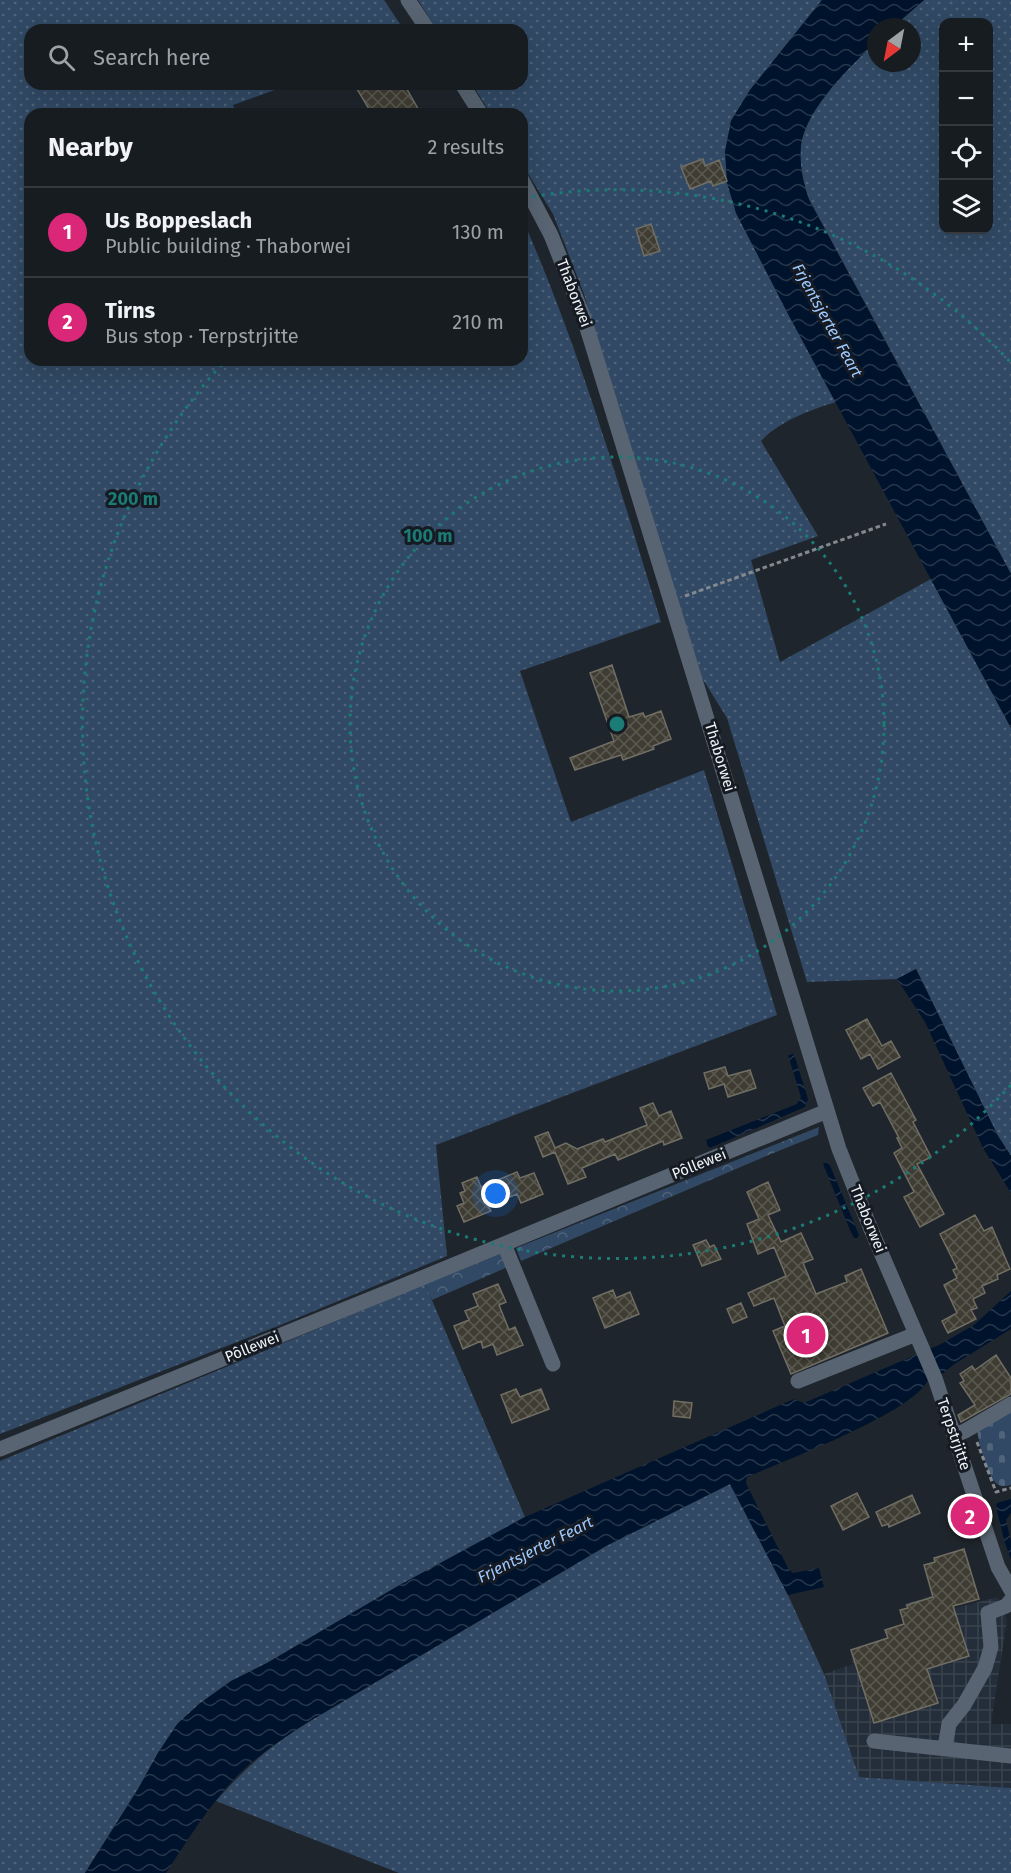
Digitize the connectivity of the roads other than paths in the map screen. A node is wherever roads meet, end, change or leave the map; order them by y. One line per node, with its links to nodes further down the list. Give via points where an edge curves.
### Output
1 (408, 0): 2 (street)
2 (424, 24)
3 (466, 90): 4 (street)
4 (477, 108)
5 (528, 191): 6 (street, Thaborwei, via 551,235 584,318)
6 (827, 1111): 7 (street, Pôllewei); 8 (street, Thaborwei)
7 (504, 1244): 9 (street); 14 (street, Pôllewei)
8 (916, 1334): 10 (street, Thaborwei); 11 (street)
9 (553, 1364)
10 (935, 1378): 13 (street, Terpstrjitte)
11 (798, 1381)
12 (1011, 1404): 13 (street)
13 (955, 1435): 15 (street, Terpstrjitte, via 998,1567)
14 (0, 1449)
15 (1011, 1590)
16 (1011, 1600): 18 (street, via 988,1613 991,1647 986,1668 949,1724)
17 (874, 1741): 18 (street)
18 (945, 1748): 19 (street)
19 (1011, 1756)

